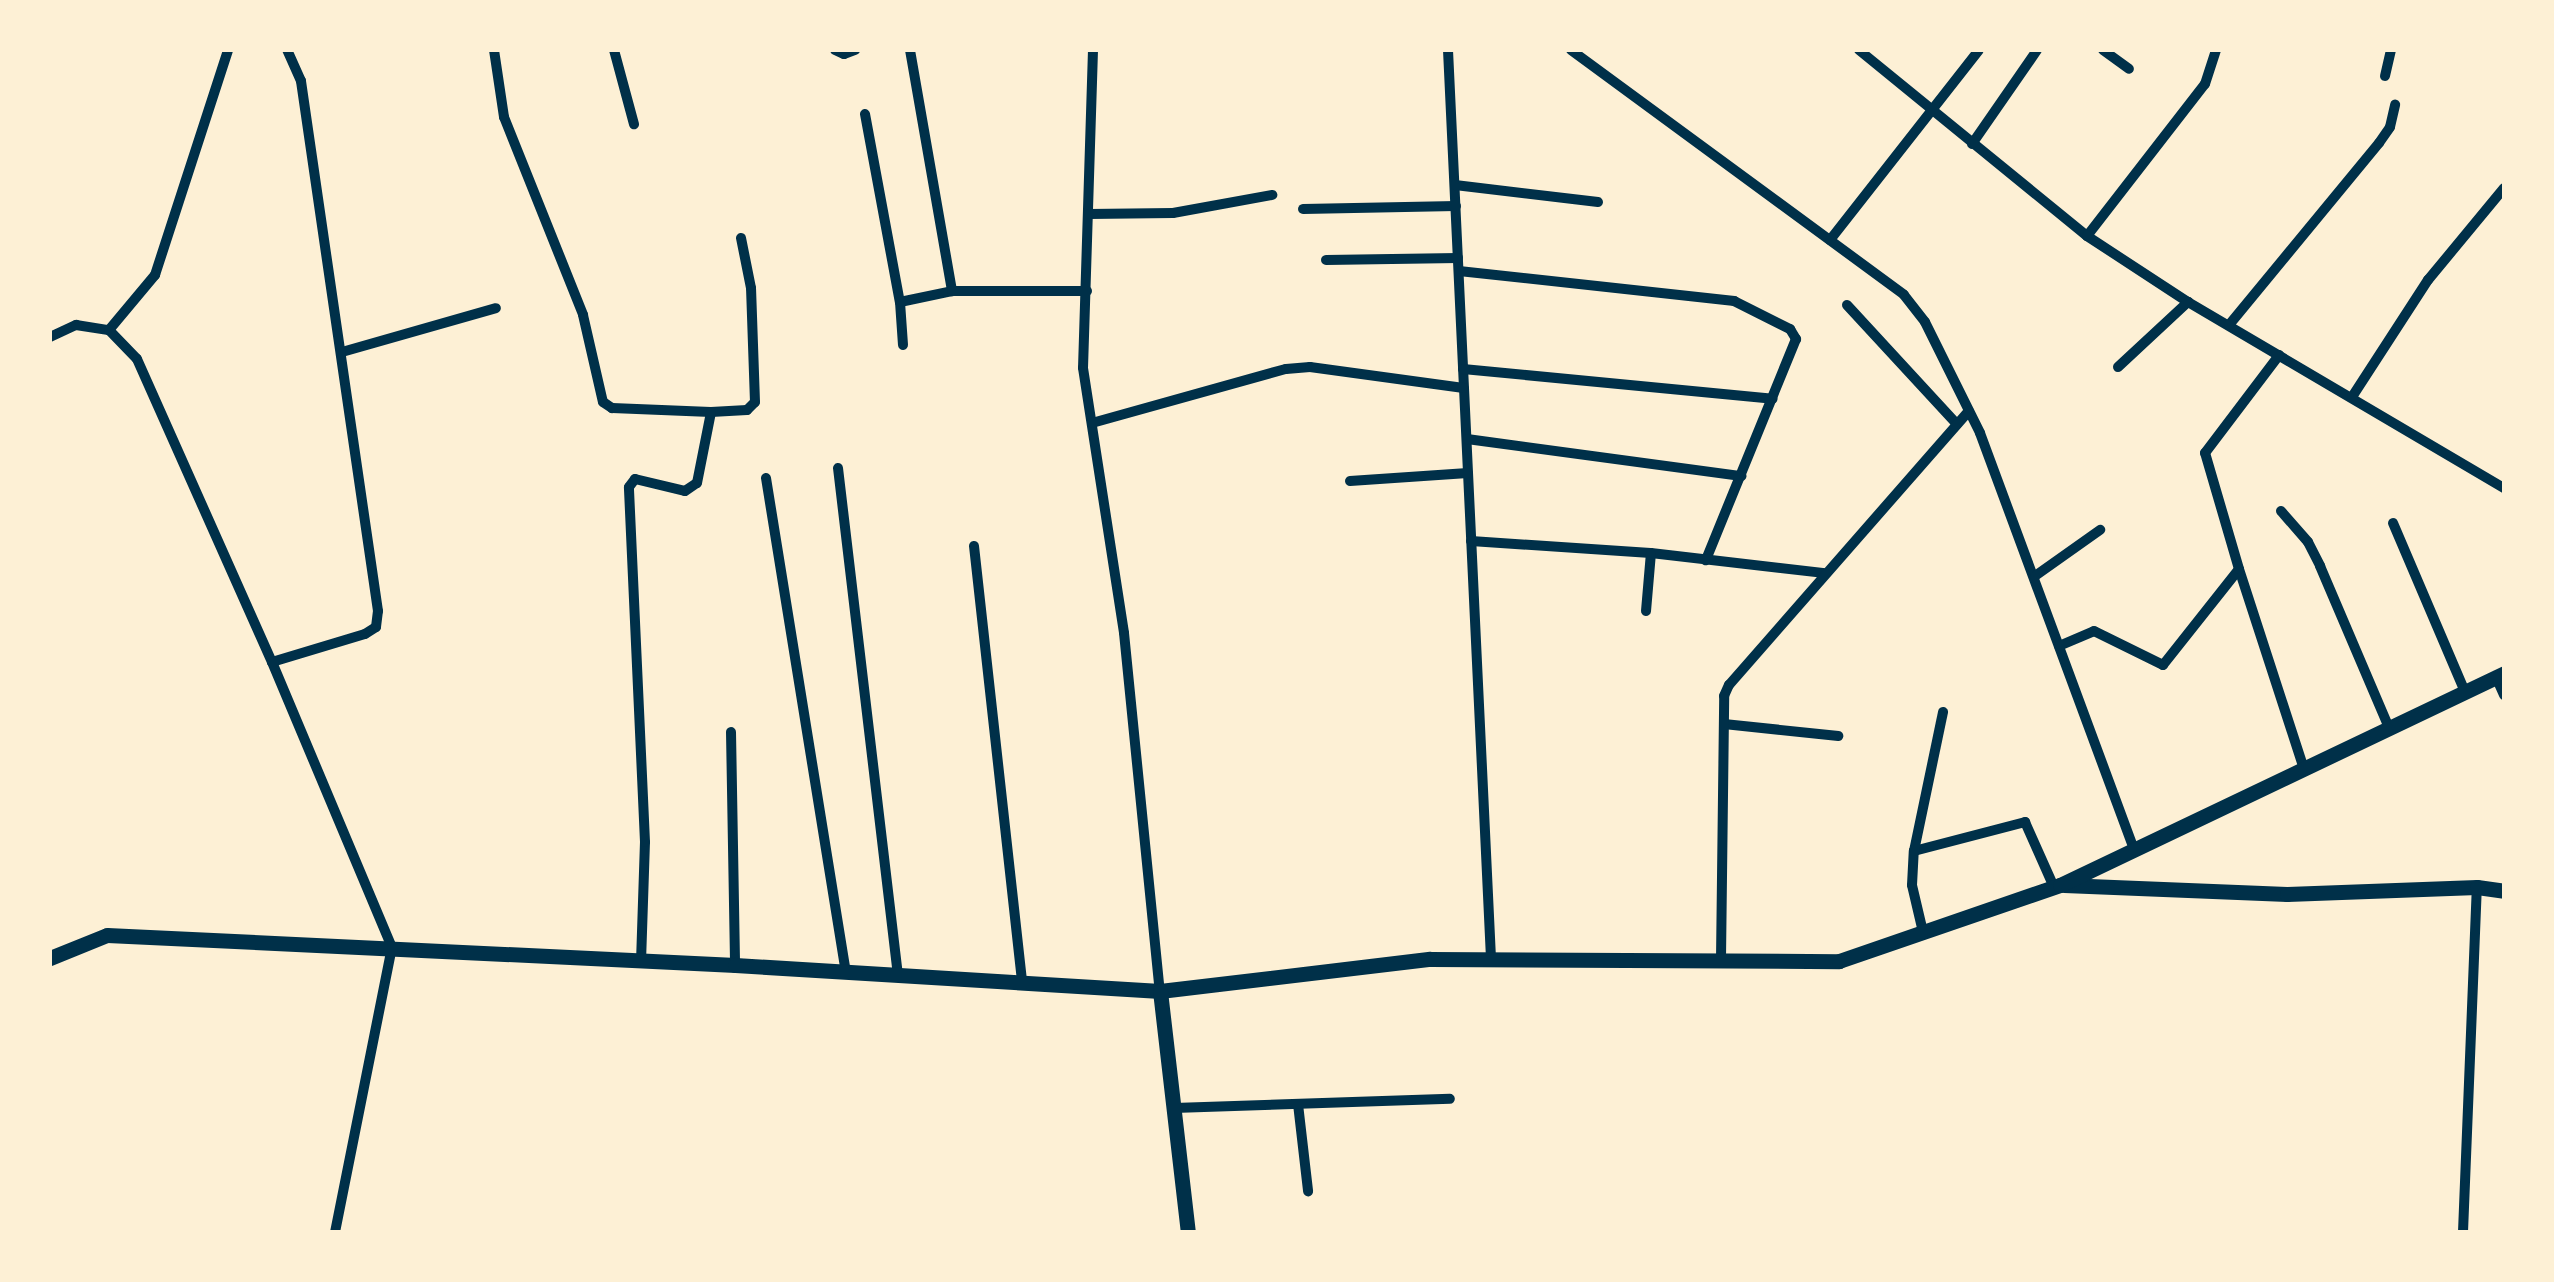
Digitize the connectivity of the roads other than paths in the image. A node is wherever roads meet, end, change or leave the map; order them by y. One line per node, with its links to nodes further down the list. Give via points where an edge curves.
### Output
1 (228, 50): 44 (street, via 155,275)
2 (286, 50): 47 (street, via 301,81)
3 (494, 50): 55 (street, via 504,117 582,316 603,402 612,408)
4 (614, 50): 22 (street)
5 (835, 50): 6 (street)
6 (855, 50)
7 (910, 50): 38 (street)
8 (1093, 50): 30 (street)
9 (1448, 50): 24 (street)
10 (1571, 50): 33 (street)
11 (1858, 50): 20 (street)
12 (1979, 50): 20 (street)
13 (2038, 50): 23 (street)
14 (2103, 50): 17 (street)
15 (2216, 50): 31 (street, via 2205,84)
16 (2391, 50): 18 (street)
17 (2128, 69)
18 (2385, 76)
19 (2395, 106): 43 (street, via 2380,144)
20 (1933, 112): 23 (street); 33 (street)
21 (865, 114): 39 (street)
22 (634, 124)
23 (1972, 144): 31 (street)
24 (1454, 185): 27 (street); 28 (street)
25 (2504, 188): 52 (street, via 2428,280)
26 (1272, 195): 30 (street, via 1174,213)
27 (1598, 202)
28 (1456, 206): 29 (street); 34 (street)
29 (1303, 209)
30 (1089, 214): 37 (street)
31 (2087, 236): 40 (street)
32 (741, 238): 55 (street, via 751,288 755,402 747,410)
33 (1830, 240): 54 (street, via 1904,295 1925,322)
34 (1458, 258): 35 (street); 36 (street)
35 (1326, 260)
36 (1459, 271): 50 (street); 53 (street, via 1734,300 1782,321 1796,339)
37 (1086, 291): 38 (street); 56 (street, via 1083,368)
38 (952, 292): 39 (street)
39 (900, 302): 46 (street)
40 (2188, 302): 43 (street); 49 (street)
41 (1846, 305): 57 (street)
42 (496, 308): 47 (street)
43 (2228, 326): 48 (street)
44 (108, 330): 45 (street, via 76,326); 77 (street, via 136,359)
45 (50, 336)
46 (904, 345)
47 (342, 352): 77 (street, via 376,627)
48 (2279, 355): 52 (street); 72 (street, via 2205,453)
49 (2118, 367)
50 (1464, 369): 51 (street); 53 (street)
51 (1464, 388): 56 (street, via 1298,368); 58 (street)
52 (2352, 397): 64 (street)
53 (1772, 398): 61 (street)
54 (1969, 411): 57 (street); 74 (street)
55 (711, 412): 97 (street, via 696,483 685,490 635,479 630,488 645,842)
56 (1092, 424): 102 (street, via 1124,633)
57 (1957, 424): 73 (street)
58 (1467, 439): 60 (street); 61 (street)
59 (838, 468): 100 (street)
60 (1468, 473): 63 (street); 68 (street)
61 (1742, 476): 71 (street)
62 (766, 478): 99 (street)
63 (1350, 481)
64 (2504, 488)
65 (2280, 511): 83 (street, via 2308,542)
66 (2393, 523): 79 (street)
67 (2100, 530): 74 (street)
68 (1472, 541): 70 (street); 96 (street)
69 (974, 546): 101 (street)
70 (1651, 553): 71 (street); 75 (street)
71 (1706, 560): 73 (street)
72 (2239, 570): 76 (street, via 2163,664 2094,632); 86 (street)
73 (1825, 573): 82 (street, via 1729,685)
74 (2035, 576): 76 (street)
75 (1646, 611)
76 (2059, 646): 87 (street)
77 (272, 662): 93 (street)
78 (2500, 675): 79 (street); 80 (street)
79 (2465, 692): 83 (street)
80 (2504, 695)
81 (1943, 712): 88 (street)
82 (1724, 724): 85 (street); 95 (street)
83 (2389, 728): 86 (street)
84 (731, 732): 98 (street)
85 (1838, 736)
86 (2304, 769): 87 (street)
87 (2134, 850): 89 (street)
88 (1914, 851): 89 (street, via 2026,822); 92 (street, via 1912,886)
89 (2057, 886): 90 (street, via 2287,894); 92 (street)
90 (2477, 887): 91 (street); 109 (street)
91 (2504, 891)
92 (1923, 932): 95 (street, via 1839,961)
93 (392, 948): 94 (street, via 107,936); 97 (street); 107 (street)
94 (50, 958)
95 (1721, 959): 96 (street)
96 (1492, 960): 102 (street, via 1392,963)
97 (641, 962): 98 (street)
98 (735, 965): 99 (street)
99 (846, 973): 100 (street)
100 (898, 976): 101 (street)
101 (1022, 980): 102 (street)
102 (1160, 992): 105 (street)
103 (1450, 1099): 104 (street)
104 (1298, 1104): 105 (street); 106 (street)
105 (1174, 1108): 108 (street)
106 (1308, 1191)
107 (334, 1232)
108 (1188, 1232)
109 (2463, 1232)

